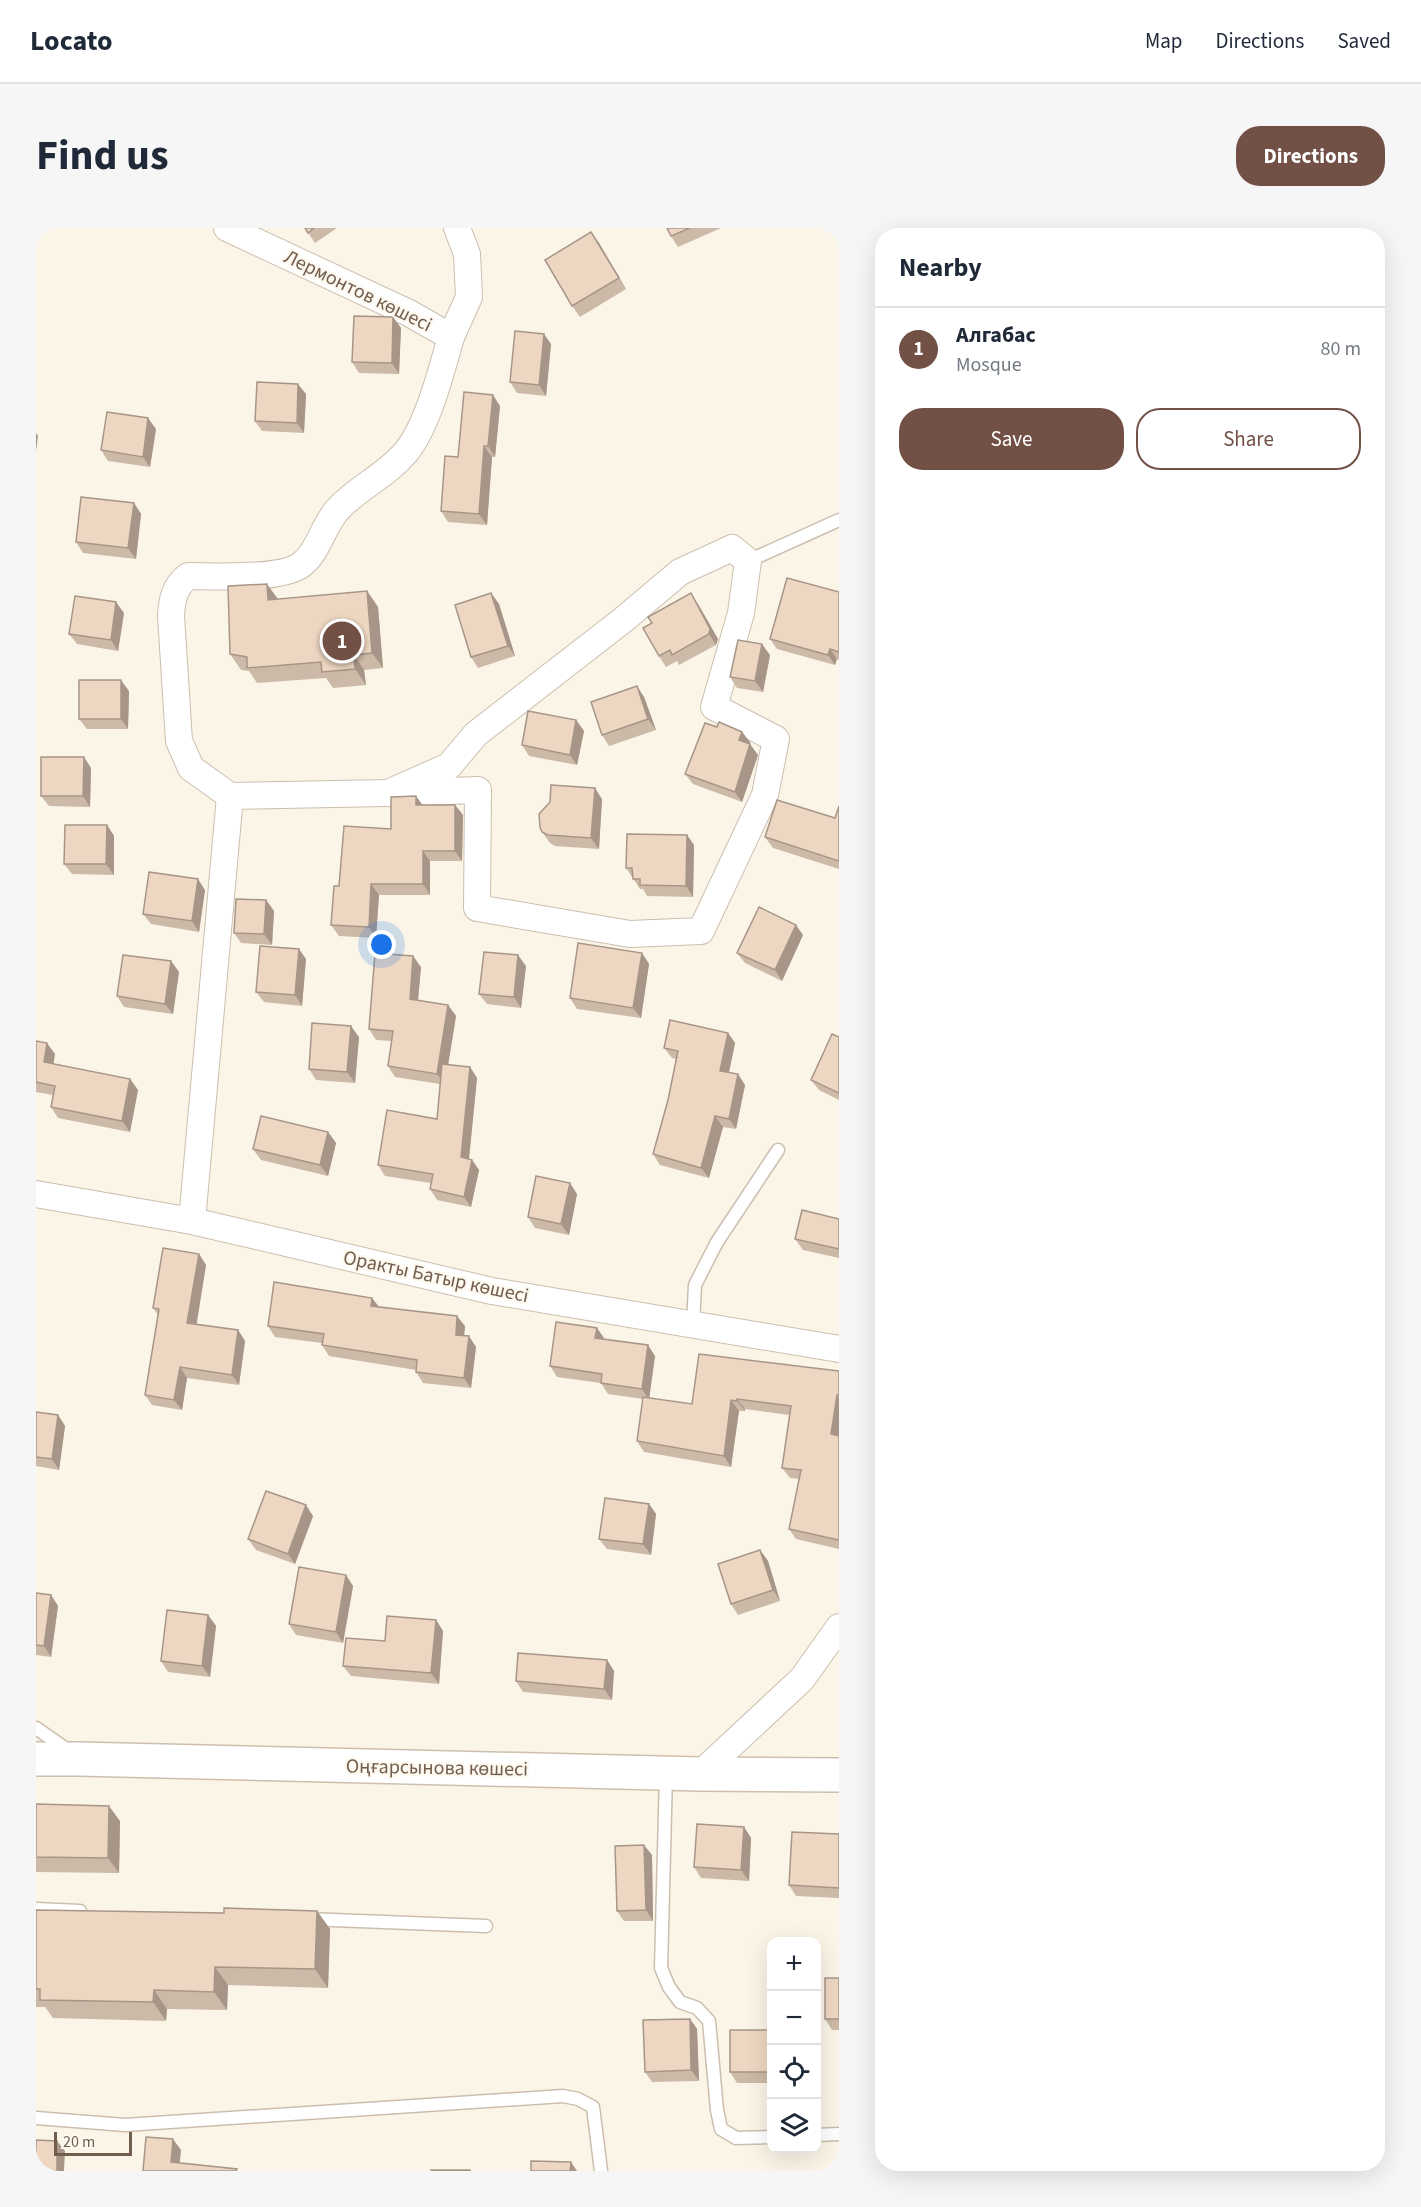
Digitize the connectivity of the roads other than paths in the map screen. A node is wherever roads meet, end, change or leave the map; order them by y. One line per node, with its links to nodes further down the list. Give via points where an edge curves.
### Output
1 (226, 228): 3 (street, Лермонтов көшесі, via 409,313)
2 (457, 228): 3 (street, Лермонтов көшесі, via 467,254 469,297)
3 (451, 337): 7 (street, via 423,421 406,452 339,508 301,565 278,574 188,576 179,583 172,598 171,616 179,741 191,768)
4 (839, 520): 5 (lane)
5 (748, 561): 6 (street, via 732,548 680,572 476,734 449,766); 6 (street, via 741,613 714,707 776,739 765,795 701,931 630,934 477,908 478,790)
6 (388, 793): 7 (street)
7 (230, 796): 10 (street)
8 (778, 1150): 11 (lane, via 717,1242 695,1285)
9 (36, 1194): 10 (street, Оракты Батыр көшесі)
10 (192, 1221): 11 (street, Оракты Батыр көшесі, via 492,1291)
11 (693, 1324): 12 (street, Оракты Батыр көшесі)
12 (839, 1348)
13 (839, 1627): 18 (street, via 802,1679)
14 (36, 1728): 15 (lane)
15 (79, 1758): 16 (main road, Оңғарсынова көшесі); 17 (main road, Оңғарсынова көшесі)
16 (36, 1759)
17 (666, 1773): 18 (main road, Оңғарсынова көшесі); 27 (lane, via 661,1968 680,2002 697,2008 709,2021 721,2129 736,2138)
18 (700, 1774): 19 (main road, Оңғарсынова көшесі)
19 (839, 1775)
20 (36, 1909): 21 (lane)
21 (95, 1911)
22 (296, 1919): 23 (lane)
23 (486, 1926)
24 (36, 2118): 28 (lane, via 124,2125 563,2096 592,2107)
25 (839, 2134): 26 (lane)
26 (821, 2135)
27 (767, 2137)
28 (601, 2171)

